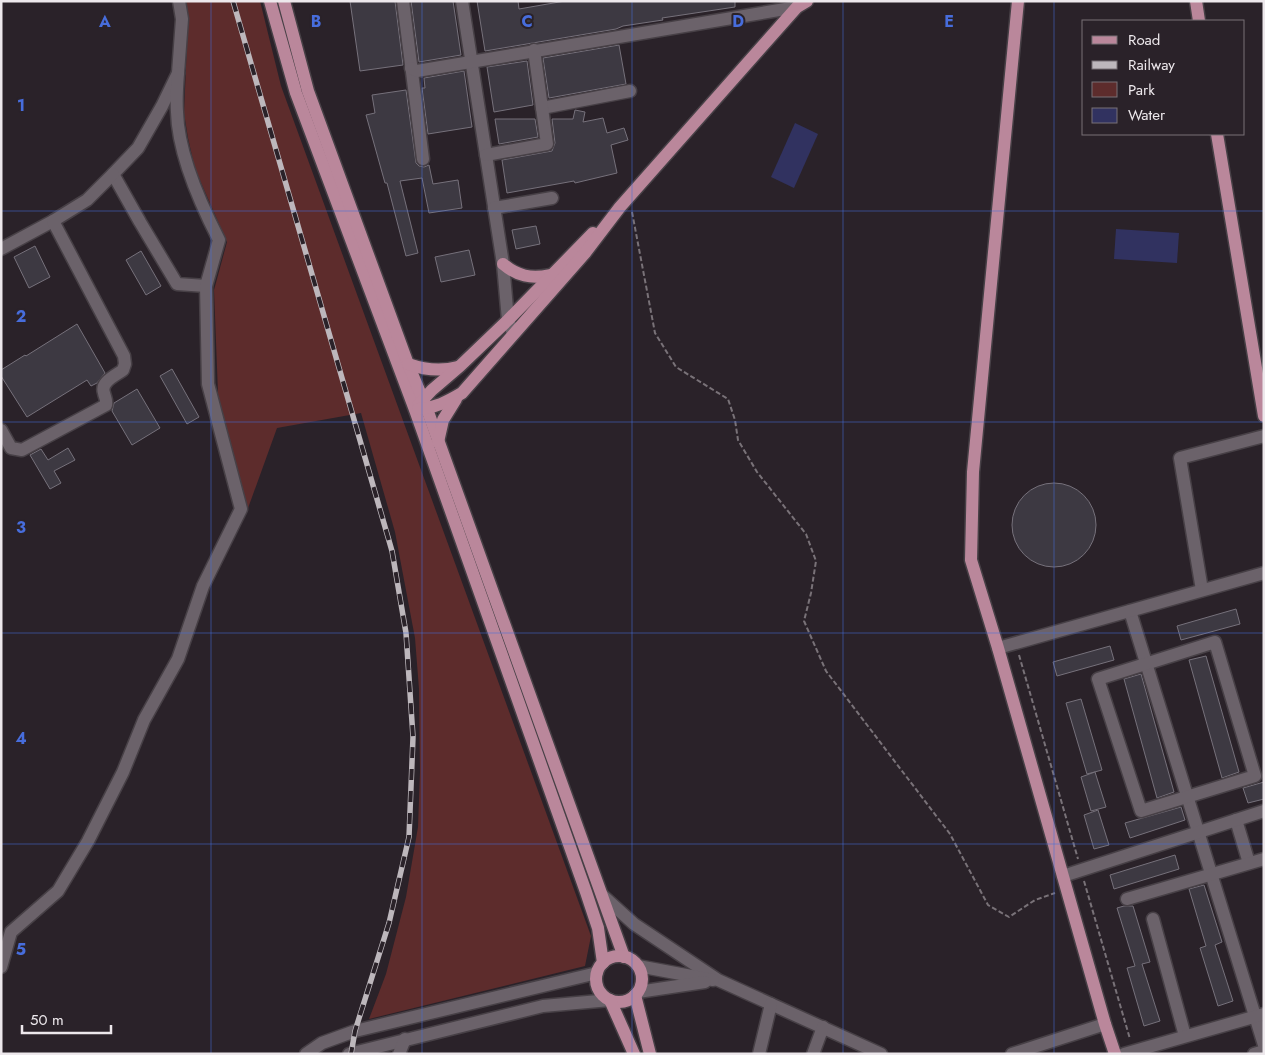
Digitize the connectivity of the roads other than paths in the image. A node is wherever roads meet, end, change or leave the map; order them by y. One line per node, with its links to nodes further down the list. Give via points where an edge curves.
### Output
1 (179, 1): 13 (street, via 182,19)
2 (270, 1): 33 (main road, via 296,93)
3 (284, 1): 30 (main road, via 308,91)
4 (403, 1): 12 (street)
5 (462, 1): 11 (street)
6 (1018, 1): 41 (main road, via 973,472 971,560)
7 (1196, 1): 9 (main road)
8 (800, 3): 10 (street); 21 (main road)
9 (1199, 20)
10 (534, 50): 11 (street); 15 (street)
11 (471, 61): 12 (street, via 417,71); 17 (street)
12 (411, 68): 18 (street)
13 (178, 73): 19 (street, via 138,148); 27 (street, via 177,114 186,162 219,240)
14 (630, 91): 15 (street)
15 (542, 108): 17 (street, via 547,144)
16 (1217, 135): 34 (main road)
17 (486, 154): 22 (street)
18 (423, 159)
19 (113, 174): 23 (street, via 87,200); 27 (street, via 178,284)
20 (552, 198): 22 (street)
21 (620, 207): 26 (main road); 29 (main road, via 585,253)
22 (494, 208): 25 (street)
23 (52, 221): 24 (street); 35 (street, via 124,356 124,370 103,386 106,406 22,450 11,448)
24 (1, 249)
25 (503, 264): 26 (main road, via 517,274 533,278); 28 (street)
26 (550, 275): 28 (main road)
27 (206, 286): 56 (street, via 208,384 241,509 203,586 178,659 144,720 123,772 88,841 58,891 11,932)
28 (508, 320): 29 (street); 31 (main road)
29 (513, 333): 32 (main road)
30 (408, 364): 31 (main road, via 428,370); 33 (main road)
31 (460, 366): 33 (main road)
32 (462, 393): 33 (main road, via 446,403); 37 (main road, via 443,420)
33 (421, 406): 37 (main road); 57 (main road, via 598,928)
34 (1264, 416)
35 (1, 430)
36 (1264, 436): 39 (street, via 1180,458)
37 (438, 442): 51 (main road)
38 (1264, 573): 39 (street)
39 (1202, 590): 40 (street)
40 (1130, 611): 41 (street); 42 (street)
41 (998, 648): 50 (main road)
42 (1146, 664): 43 (street); 43 (street, via 1098,679 1141,811); 43 (street, via 1215,642 1255,776)
43 (1187, 797): 46 (street)
44 (1264, 811): 45 (street)
45 (1236, 820): 46 (street); 48 (street)
46 (1198, 832): 49 (street); 50 (street, via 1081,870)
47 (1264, 859): 48 (street)
48 (1249, 863): 49 (street)
49 (1211, 874): 52 (street); 62 (street)
50 (1065, 882): 63 (main road)
51 (602, 895): 54 (main road); 58 (street, via 634,924)
52 (1127, 898)
53 (1153, 919): 65 (street)
54 (624, 957): 55 (main road); 57 (main road, via 614,956)
55 (638, 966): 58 (street); 59 (main road, via 642,979)
56 (1, 967)
57 (600, 968): 60 (main road, via 599,990); 71 (street, via 355,1032 322,1044)
58 (718, 980): 59 (street); 61 (street)
59 (637, 993): 60 (main road, via 622,1002); 75 (main road)
60 (610, 1000): 66 (street, via 543,1006); 74 (main road)
61 (771, 1004): 64 (street); 76 (street)
62 (1259, 1015): 65 (street); 67 (street)
63 (1105, 1024): 78 (street); 79 (main road)
64 (823, 1027): 70 (street); 77 (street)
65 (1185, 1036): 69 (street)
66 (404, 1039): 72 (street); 73 (street)
67 (1264, 1045)
68 (1264, 1051): 80 (street)
69 (1129, 1052)
70 (877, 1053)
71 (306, 1054)
72 (349, 1054)
73 (399, 1054)
74 (634, 1054)
75 (650, 1054)
76 (759, 1054)
77 (813, 1054)
78 (1012, 1054)
79 (1115, 1054)
80 (1254, 1054)

